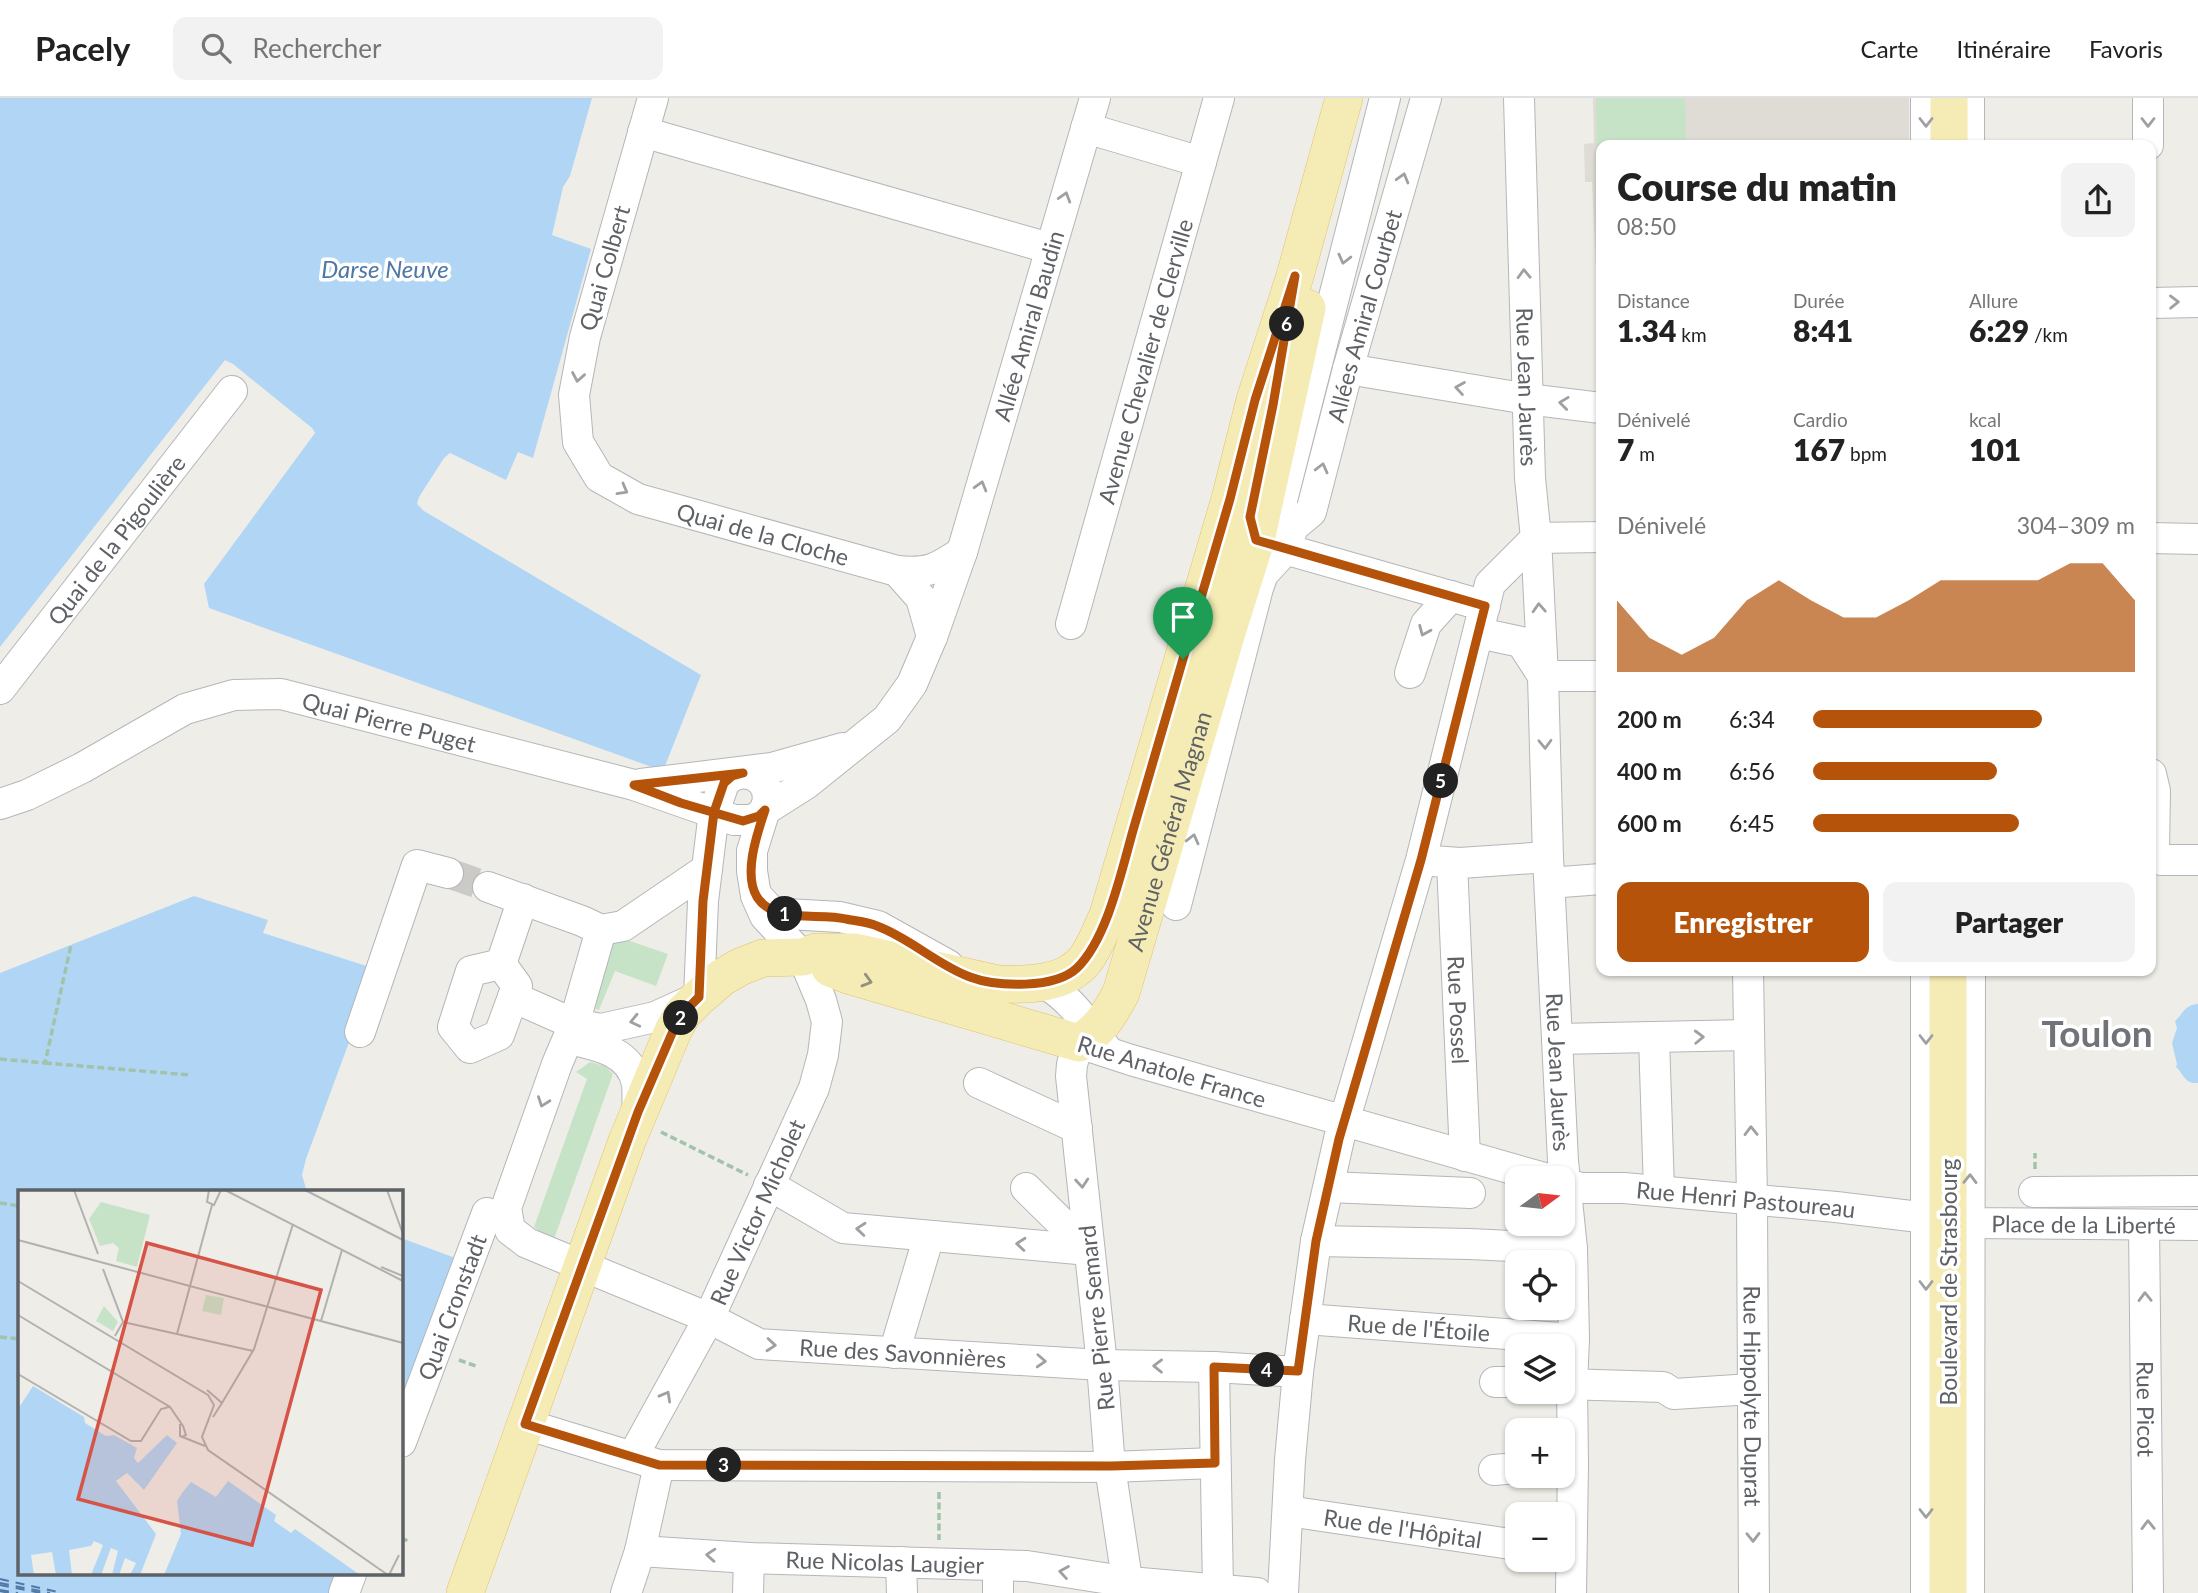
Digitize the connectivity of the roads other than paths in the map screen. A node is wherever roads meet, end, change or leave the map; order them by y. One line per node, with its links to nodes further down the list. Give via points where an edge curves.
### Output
1 (653, 98): 14 (street, Quai Colbert)
2 (1095, 98): 13 (street, Allée Amiral Baudin)
3 (1219, 98): 19 (street, Avenue Chevalier de Clerville)
4 (1344, 98): 21 (main road, Avenue Général Magnan)
5 (1366, 98): 32 (main road, Avenue Général Magnan, via 1299,340 1281,434)
6 (1385, 98): 32 (street, Allées Amiral Courbet, one-way to 32, via 1281,505)
7 (1426, 98): 24 (street, Allées Amiral Courbet, one-way to 7)
8 (1518, 98): 26 (street, Rue Jean Jaurès, one-way to 8)
9 (1926, 98): 15 (street, one-way to 15)
10 (1949, 98): 16 (main road)
11 (1969, 98): 17 (street)
12 (2148, 98): 18 (street, one-way to 18)
13 (1086, 128): 19 (street); 20 (street, Allée Amiral Baudin, one-way to 13)
14 (643, 132): 20 (street); 28 (street, Quai Colbert, one-way to 28, via 584,337 574,395)
15 (1926, 140)
16 (1949, 140)
17 (1969, 140)
18 (2148, 140)
19 (1201, 162): 38 (street, Avenue Chevalier de Clerville)
20 (1049, 247): 34 (street, Allée Amiral Baudin, one-way to 20)
21 (1295, 276): 32 (street, Avenue Général Magnan, via 1250,517); 71 (main road, Avenue Général Magnan, via 1255,400 1108,915 1086,959 1074,971)
22 (2198, 302): 23 (street, one-way to 22)
23 (2156, 303)
24 (1348, 369): 26 (street, one-way to 24); 32 (street, Allées Amiral Courbet, one-way to 24, via 1311,512)
25 (232, 391): 43 (street, Quai de la Pigoulière)
26 (1527, 399): 27 (street, one-way to 26); 30 (street, Rue Jean Jaurès)
27 (1596, 407)
28 (578, 442): 35 (street, Quai de la Cloche, one-way to 35, via 599,477 638,499)
29 (1596, 537): 30 (street)
30 (1536, 538): 37 (street, via 1490,584); 41 (street, Rue Jean Jaurès, one-way to 30)
31 (2156, 538): 33 (street)
32 (1278, 539): 36 (street); 61 (street, one-way to 32, via 1258,588); 79 (main road, Avenue Général Magnan, via 1227,632 1121,993)
33 (2198, 539)
34 (962, 552): 35 (street, via 942,566 920,573); 39 (street, Allée Amiral Baudin)
35 (897, 571): 39 (street, via 921,598)
36 (1451, 596): 37 (street); 40 (street, one-way to 40, via 1426,624)
37 (1482, 619): 41 (street, via 1521,642); 52 (street)
38 (1071, 624)
39 (932, 637): 44 (street, Allée Amiral Baudin, via 912,684 887,719)
40 (1410, 673)
41 (1543, 676): 42 (street); 55 (street, Rue Jean Jaurès, one-way to 55)
42 (1596, 676)
43 (0, 689)
44 (857, 744): 45 (street); 49 (street, Allée Amiral Baudin, via 806,785)
45 (743, 773): 46 (street); 48 (street, via 724,783); 49 (street, via 762,781 767,790)
46 (634, 785): 47 (street, Quai Pierre Puget, via 281,694 234,695 185,709 82,768); 48 (street, via 681,803)
47 (0, 804)
48 (723, 808): 49 (street, via 751,820); 51 (street)
49 (765, 810): 59 (street, via 752,858)
50 (2156, 853): 54 (street)
51 (708, 860): 62 (street, via 623,926); 72 (street)
52 (1421, 860): 53 (street); 82 (street)
53 (1452, 863): 55 (street); 85 (street, Rue Possel)
54 (2185, 864)
55 (1549, 867): 57 (street, via 1562,882); 78 (street, Rue Jean Jaurès)
56 (448, 873): 75 (street, via 417,865)
57 (1596, 879)
58 (488, 887): 60 (street)
59 (757, 896): 63 (street, via 765,916); 70 (street, via 771,911 840,917 878,926)
60 (523, 899): 62 (street); 64 (street)
61 (1176, 905)
62 (601, 930): 74 (street)
63 (803, 957): 70 (main road, Avenue Général Magnan, via 816,952 855,952); 72 (main road, Avenue Général Magnan, via 763,958 721,978); 79 (main road, Rue Anatole France, one-way to 79, via 848,975); 89 (street, Rue Victor Micholet, via 827,1022 823,1055 814,1088)
64 (501, 964): 73 (street, via 517,986); 73 (street, via 471,971 453,1027 470,1048 499,1035)
65 (1748, 976): 76 (street, Rue Hippolyte Duprat)
66 (1926, 976): 97 (street, one-way to 97)
67 (1948, 976): 97 (main road, Boulevard de Strasbourg)
68 (1970, 976): 84 (street)
69 (1988, 976): 84 (street, via 1988,1072)
70 (969, 977): 71 (main road, Avenue Général Magnan, via 998,984)
71 (1043, 982): 79 (street, via 1079,1011)
72 (699, 997): 74 (street, one-way to 74, via 655,1017); 81 (main road, Avenue Général Magnan, via 673,1031)
73 (510, 1006): 74 (street)
74 (571, 1031): 81 (street, via 631,1068); 104 (street, one-way to 104, via 506,1208 510,1230)
75 (360, 1032)
76 (1748, 1035): 77 (street, one-way to 76); 96 (street, Rue Hippolyte Duprat, one-way to 76)
77 (1654, 1038): 78 (street); 93 (street)
78 (1558, 1039): 86 (street, Rue Jean Jaurès)
79 (1094, 1043): 82 (street, Rue Anatole France); 83 (street, Rue Pierre Semard, via 1072,1064)
80 (979, 1083): 83 (street)
81 (636, 1116): 107 (main road, Avenue Général Magnan)
82 (1343, 1121): 85 (street, Rue Anatole France); 91 (street)
83 (1077, 1128): 106 (street, Rue Pierre Semard, one-way to 106)
84 (1970, 1135): 97 (street, one-way to 84)
85 (1465, 1156): 87 (street, Rue Anatole France)
86 (1557, 1166)
87 (1505, 1167)
88 (2034, 1182): 94 (street)
89 (769, 1185): 101 (street, one-way to 89, via 843,1228); 108 (street, Rue Victor Micholet)
90 (1575, 1186): 93 (street, Rue Henri Pastoureau)
91 (1329, 1187): 95 (street); 103 (street)
92 (1026, 1188): 106 (street)
93 (1659, 1190): 96 (street, Rue Henri Pastoureau)
94 (2198, 1191)
95 (1470, 1193)
96 (1752, 1199): 97 (street, Rue Henri Pastoureau); 117 (street, Rue Hippolyte Duprat)
97 (1948, 1220): 99 (street, Place de la Liberté); 142 (street, one-way to 142); 143 (main road, Boulevard de Strasbourg); 144 (street)
98 (484, 1225): 104 (street, Rue des Savonnières); 119 (street, Quai Cronstadt)
99 (2144, 1225): 100 (street, Place de la Liberté); 145 (street, Rue Picot, one-way to 99)
100 (2198, 1225)
101 (929, 1236): 106 (street, one-way to 101); 112 (street)
102 (1569, 1236): 105 (street, Rue Jean Jaurès)
103 (1316, 1241): 105 (street); 109 (street)
104 (527, 1243): 107 (street, Rue des Savonnières)
105 (1572, 1249): 111 (street, Rue Jean Jaurès)
106 (1088, 1250): 113 (street, Rue Pierre Semard)
107 (582, 1266): 108 (street, Rue des Savonnières); 118 (main road, Avenue Général Magnan)
108 (709, 1318): 112 (street, Rue des Savonnières, one-way to 112, via 760,1344); 120 (street, Rue Victor Micholet, one-way to 108)
109 (1305, 1319): 110 (street, Rue de l'Étoile); 115 (street)
110 (1507, 1334)
111 (1574, 1334)
112 (894, 1353): 113 (street, Rue des Savonnières, one-way to 113)
113 (1102, 1365): 114 (street, Rue des Savonnières, one-way to 113); 122 (street, Rue Pierre Semard)
114 (1214, 1367): 115 (street, Rue des Savonnières); 121 (street)
115 (1298, 1371): 123 (street)
116 (1575, 1384): 117 (street, via 1663,1387 1674,1394)
117 (1752, 1389): 141 (street, Rue Hippolyte Duprat, one-way to 141)
118 (525, 1424): 120 (street); 134 (main road, Avenue Général Magnan)
119 (402, 1439)
120 (646, 1461): 122 (street); 125 (street, Rue Victor Micholet)
121 (1215, 1463): 122 (street); 132 (street)
122 (1111, 1466): 131 (street, Rue Pierre Semard)
123 (1288, 1511): 124 (street, Rue de l'Hôpital); 139 (street)
124 (1505, 1543)
125 (640, 1551): 126 (street, Rue Nicolas Laugier, one-way to 125); 135 (street, Rue Victor Micholet)
126 (749, 1558): 127 (street, Rue Nicolas Laugier); 136 (street)
127 (901, 1562): 130 (street, Rue Nicolas Laugier, via 939,1563); 137 (street)
128 (1569, 1572): 140 (street, Rue Jean Jaurès)
129 (350, 1576): 133 (street)
130 (998, 1579): 131 (street, Rue Nicolas Laugier, one-way to 130, via 1027,1566)
131 (1129, 1588): 132 (street, Rue Nicolas Laugier)
132 (1218, 1589): 138 (street, Rue Nicolas Laugier)
133 (344, 1593)
134 (465, 1593)
135 (626, 1593)
136 (748, 1593)
137 (902, 1593)
138 (1256, 1593)
139 (1283, 1593)
140 (1571, 1593)
141 (1754, 1593)
142 (1926, 1593)
143 (1948, 1593)
144 (1969, 1593)
145 (2148, 1593)

